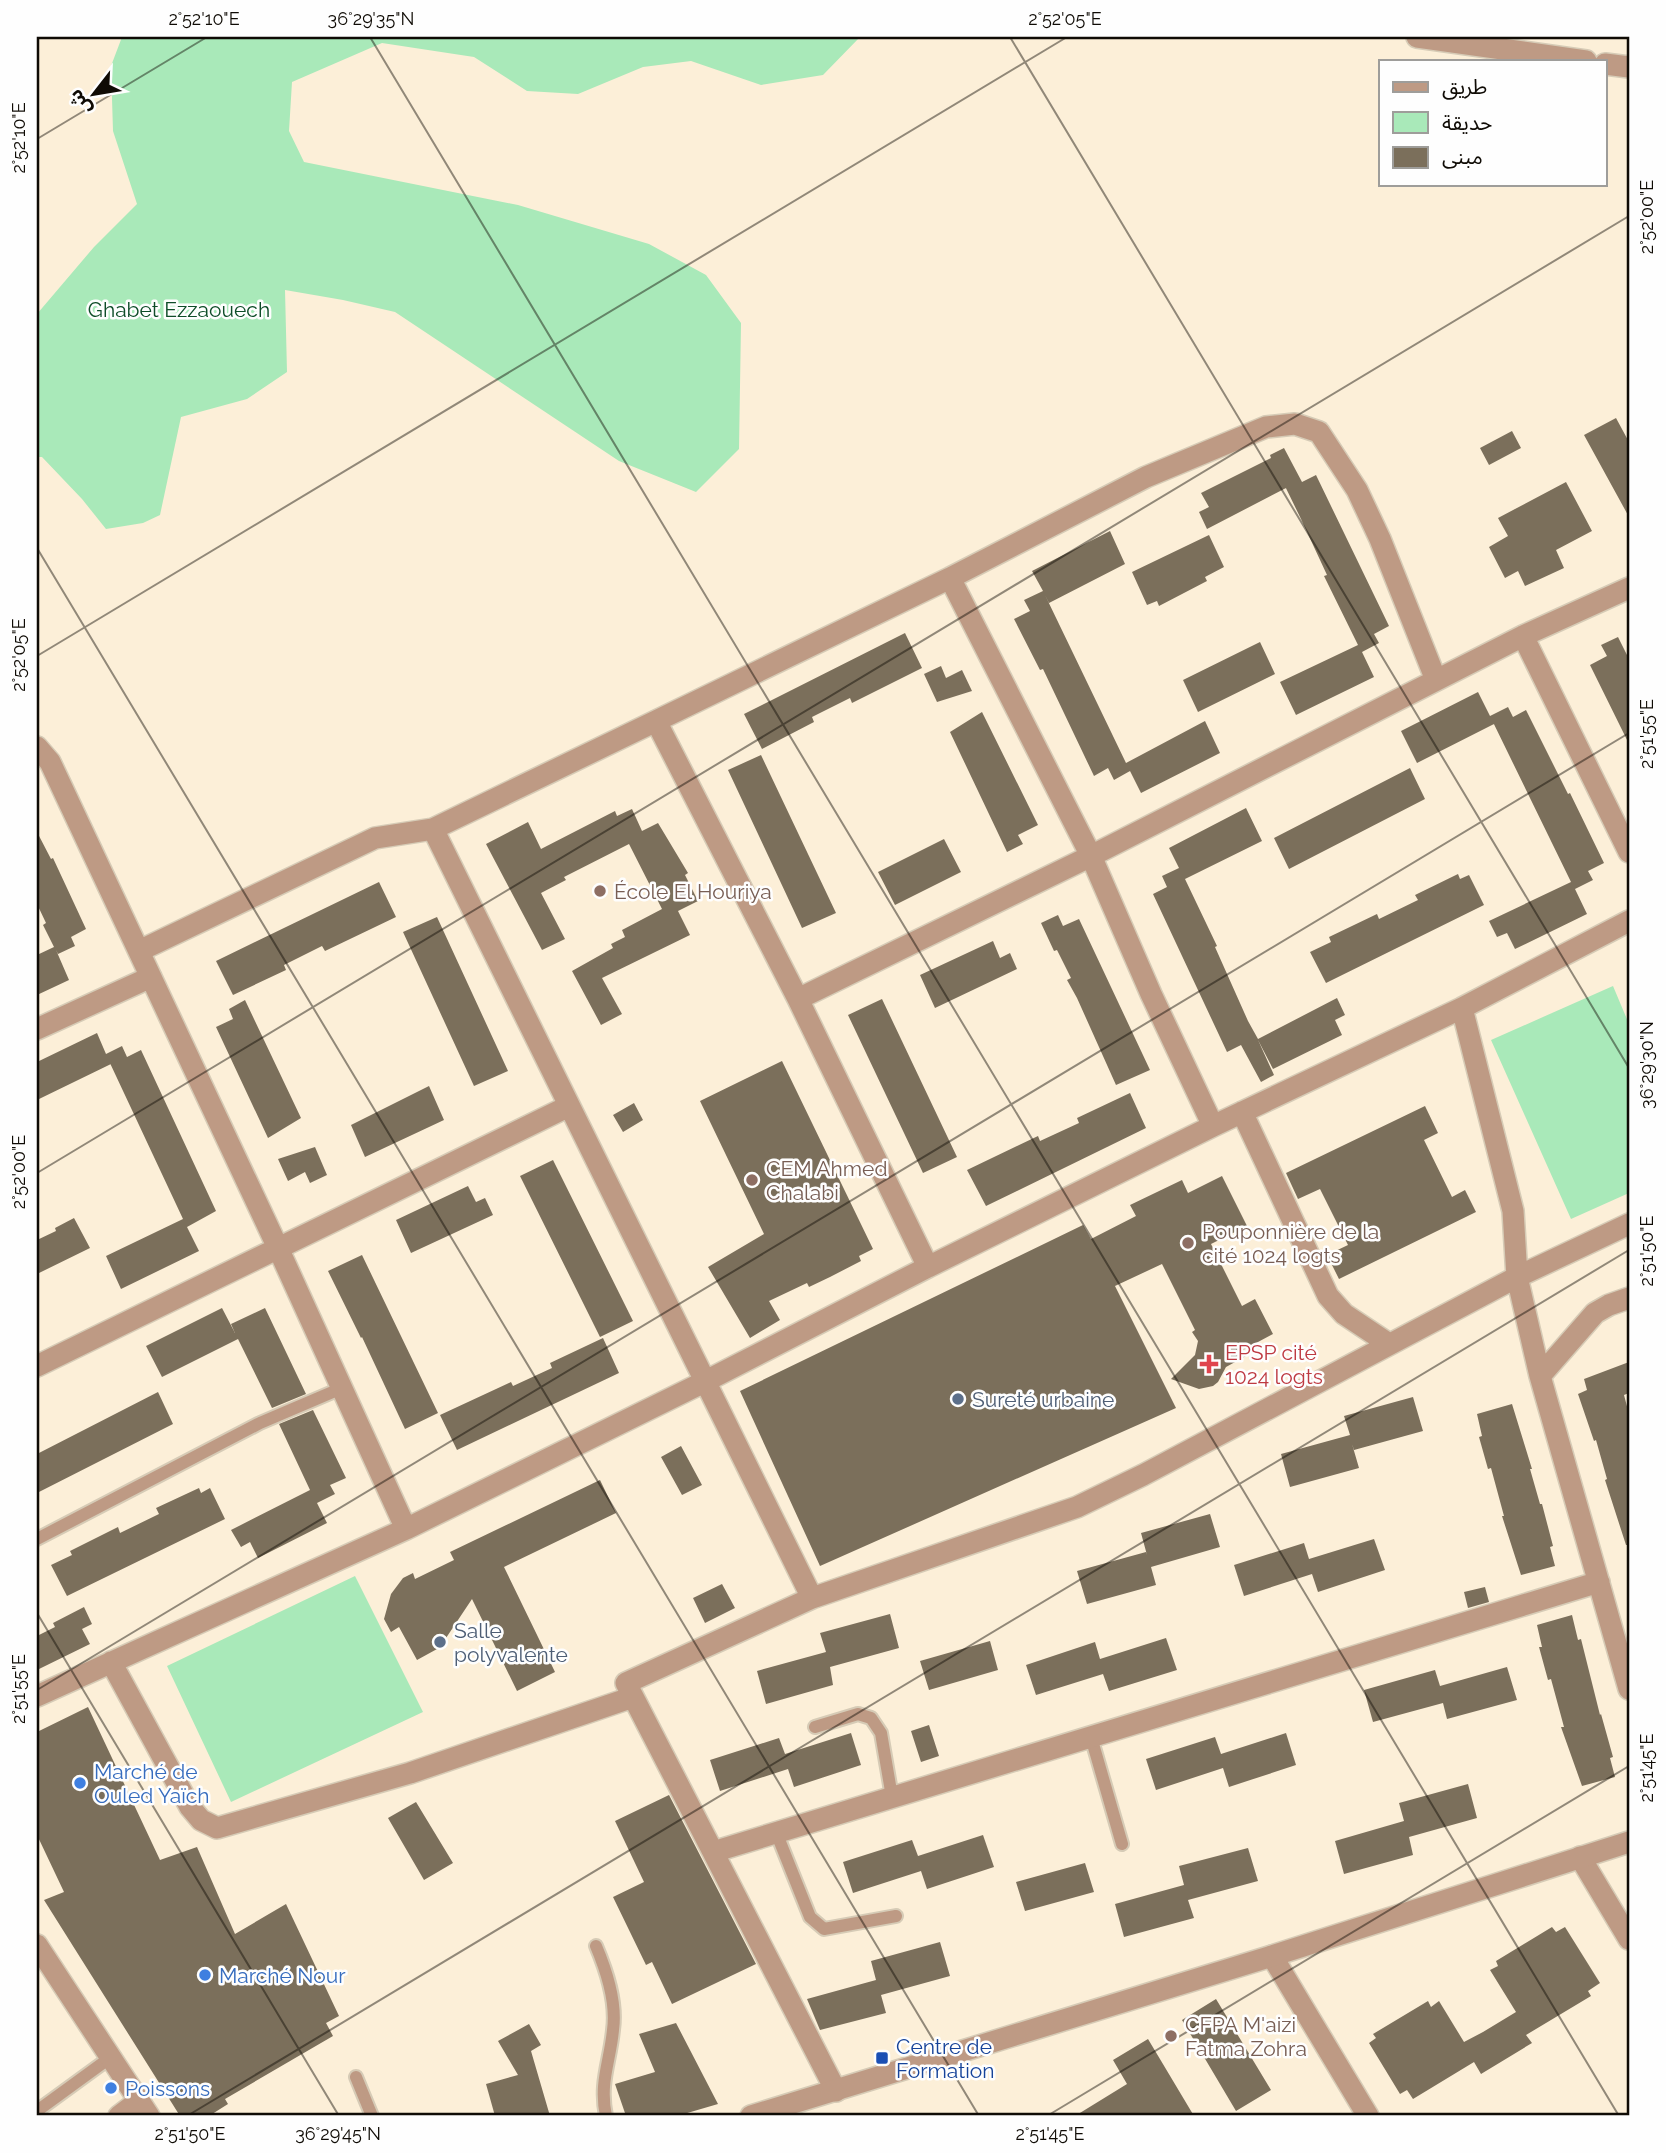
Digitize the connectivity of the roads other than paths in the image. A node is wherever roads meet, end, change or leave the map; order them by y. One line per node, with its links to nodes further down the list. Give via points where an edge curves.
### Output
1 (1418, 37): 2 (street)
2 (1579, 60)
3 (1606, 64): 4 (street)
4 (1629, 68)
5 (950, 578): 8 (street, via 1146,477 1266,427 1295,424 1319,432 1357,490); 9 (street); 13 (street)
6 (1629, 588): 7 (street)
7 (1523, 636): 8 (street); 12 (street)
8 (1436, 680): 13 (street)
9 (656, 721): 11 (street); 17 (street)
10 (37, 747): 15 (street, via 50,762)
11 (433, 829): 15 (street, via 375,838); 20 (street)
12 (1629, 852)
13 (1091, 856): 17 (street); 22 (street)
14 (1629, 921): 18 (street)
15 (139, 951): 16 (street)
16 (151, 977): 19 (street); 24 (street)
17 (798, 999): 25 (street)
18 (1462, 1008): 21 (street); 26 (street, via 1513,1211)
19 (37, 1029)
20 (569, 1106): 24 (street); 31 (street)
21 (1242, 1112): 22 (street); 28 (street, via 1328,1296 1344,1314)
22 (1213, 1126): 25 (street)
23 (1629, 1224): 26 (street)
24 (278, 1248): 29 (street); 32 (street)
25 (928, 1267): 31 (street)
26 (1517, 1277): 28 (street); 30 (street)
27 (1629, 1298): 30 (street, via 1595,1314)
28 (1389, 1344): 36 (street, via 1077,1507)
29 (37, 1366)
30 (1540, 1376): 35 (street)
31 (704, 1382): 33 (street); 36 (street)
32 (342, 1388): 33 (street); 34 (lane, via 260,1423)
33 (406, 1529): 37 (street)
34 (37, 1539)
35 (1599, 1582): 38 (street); 42 (street)
36 (811, 1598): 40 (street, via 626,1683)
37 (111, 1662): 39 (street); 40 (street, via 190,1807 201,1820 217,1828 410,1773)
38 (1629, 1689)
39 (37, 1696)
40 (633, 1697): 47 (street)
41 (815, 1727): 43 (lane, via 858,1714 871,1718 881,1732)
42 (1091, 1737): 43 (street); 46 (lane)
43 (892, 1797): 44 (street)
44 (776, 1832): 47 (street); 49 (lane, via 810,1917 824,1929)
45 (1629, 1842): 48 (street)
46 (1122, 1844)
47 (713, 1852): 56 (street)
48 (1580, 1857): 50 (street); 53 (street)
49 (896, 1916)
50 (1629, 1939)
51 (37, 1945): 54 (street)
52 (596, 1946): 61 (lane, via 611,1992 614,2028 603,2077)
53 (1272, 1956): 56 (street); 63 (street)
54 (111, 2057): 57 (street); 58 (lane)
55 (356, 2077): 60 (lane)
56 (836, 2091): 62 (street)
57 (145, 2108): 59 (street)
58 (37, 2111)
59 (119, 2116)
60 (372, 2116)
61 (606, 2116)
62 (751, 2116)
63 (1368, 2116)

